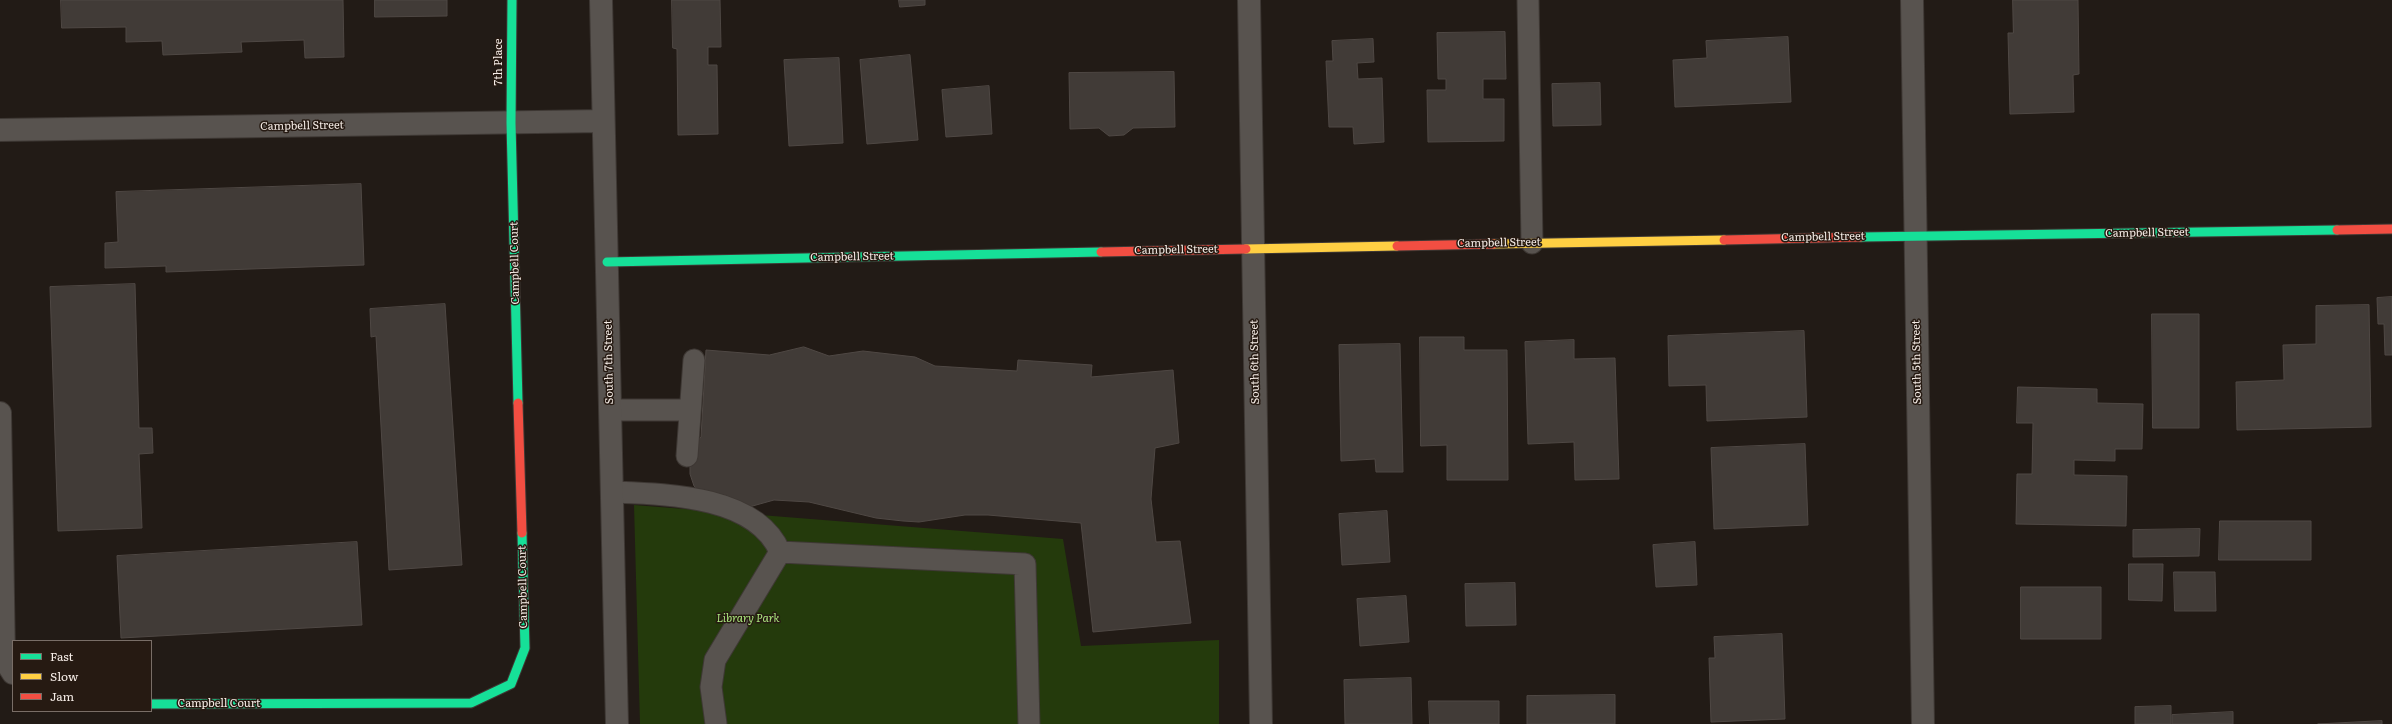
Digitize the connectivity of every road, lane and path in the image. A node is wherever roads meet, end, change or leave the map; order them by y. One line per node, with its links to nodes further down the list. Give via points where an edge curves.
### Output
1 (512, 0): 7 (street, 7th Place)
2 (602, 0): 6 (street, South 7th Street)
3 (1249, 0): 12 (street, South 6th Street)
4 (1528, 0): 11 (lane)
5 (1912, 0): 10 (street, South 5th Street)
6 (603, 121): 7 (street, Campbell Street); 13 (street, South 7th Street)
7 (511, 123): 8 (street, Campbell Street); 22 (street, Campbell Court, via 525,648 511,684 471,703)
8 (0, 130)
9 (2392, 229): 10 (street, Campbell Street)
10 (1915, 236): 11 (street, Campbell Street); 27 (street, South 5th Street)
11 (1532, 243): 12 (street, Campbell Street)
12 (1253, 248): 13 (street, Campbell Street); 26 (street, South 6th Street)
13 (607, 262): 15 (street, South 7th Street)
14 (694, 360): 16 (lane)
15 (610, 410): 16 (lane); 19 (street, South 7th Street)
16 (690, 410): 18 (lane)
17 (0, 412): 21 (street, via 4,659)
18 (687, 456)
19 (612, 492): 20 (lane, via 670,494 732,510 765,528); 23 (street, South 7th Street)
20 (780, 552): 24 (lane, via 716,660 711,687); 25 (lane, via 1025,564)
21 (12, 671)
22 (152, 704)
23 (617, 724)
24 (716, 724)
25 (1028, 724)
26 (1261, 724)
27 (1923, 724)

